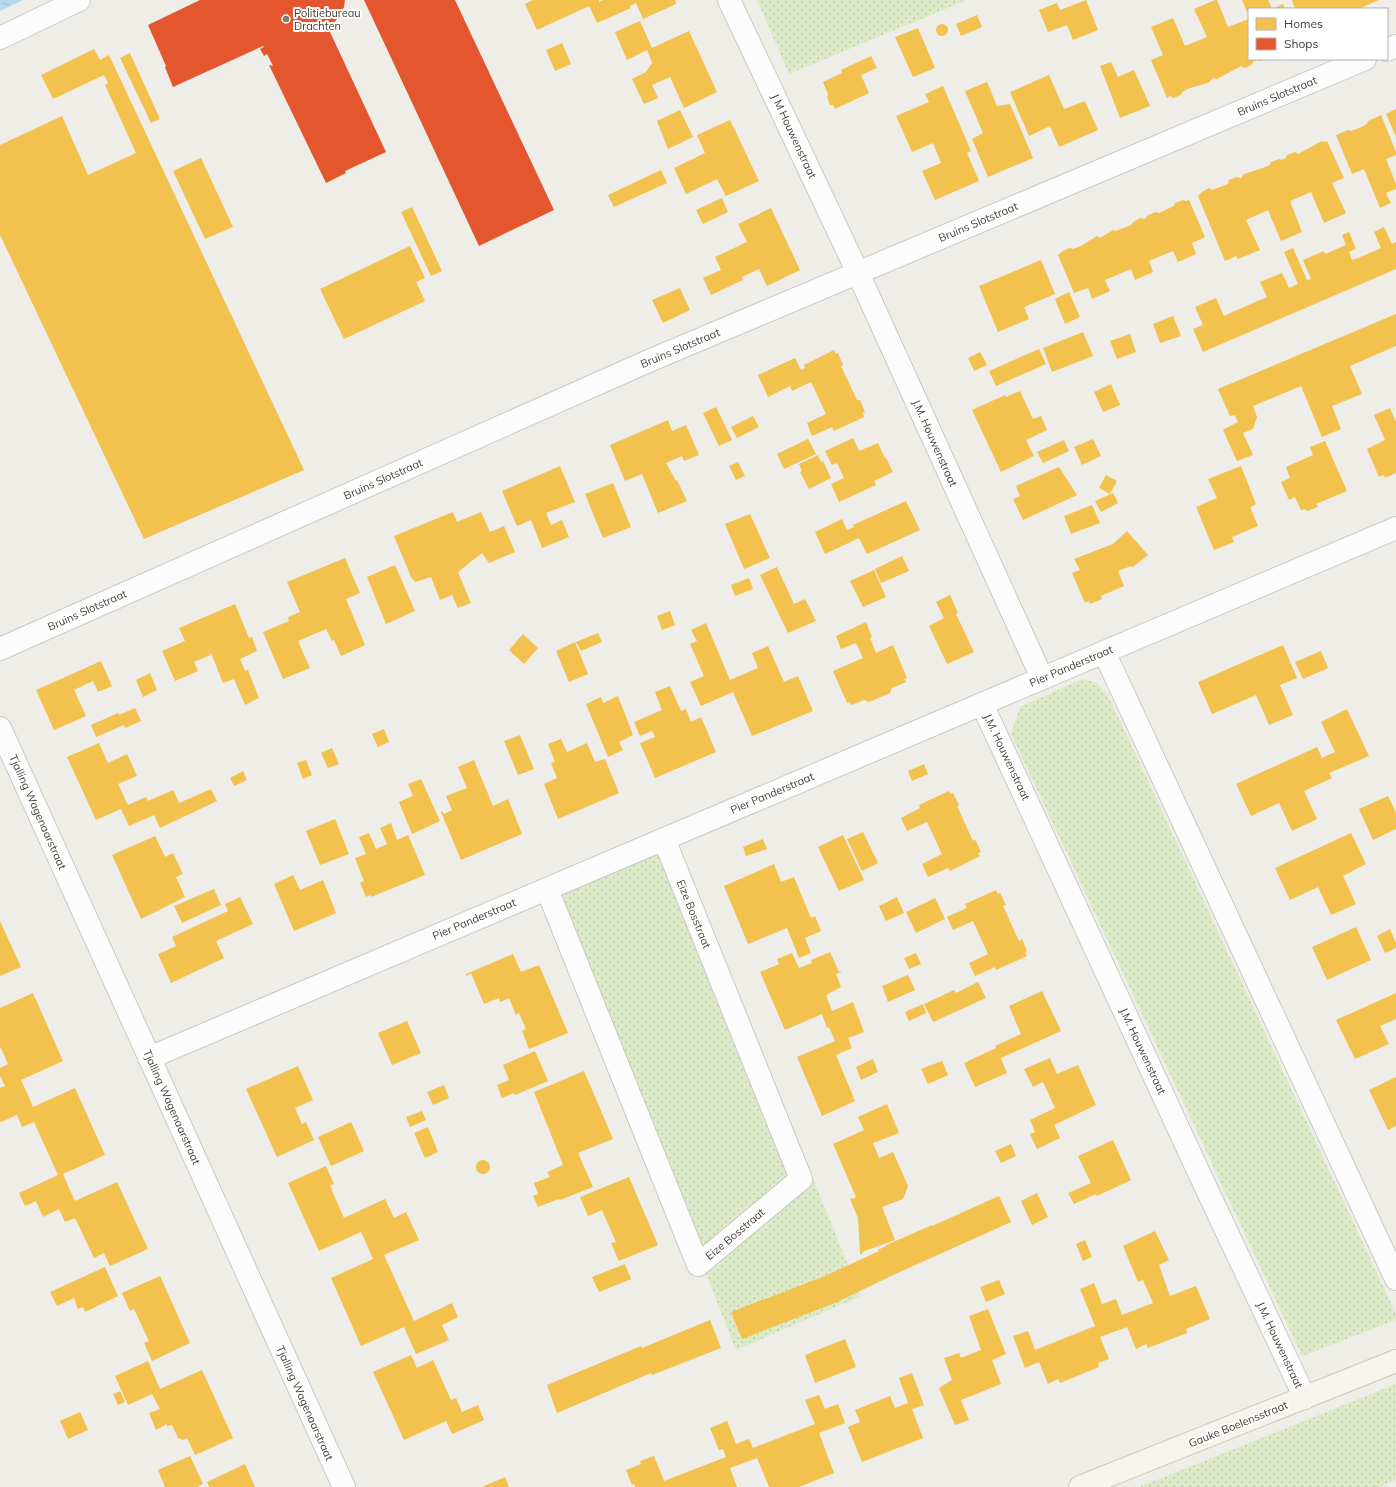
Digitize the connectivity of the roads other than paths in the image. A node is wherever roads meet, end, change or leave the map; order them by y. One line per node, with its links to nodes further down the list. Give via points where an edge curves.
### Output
1 (79, 0): 3 (street)
2 (729, 0): 5 (street, J M Houwenstraat)
3 (0, 38)
4 (1363, 60): 5 (street, Bruins Slotstraat)
5 (858, 273): 7 (street, Bruins Slotstraat, via 644,363); 9 (street, J.M. Houwenstraat)
6 (1396, 528): 8 (street, Pier Panderstraat)
7 (0, 649)
8 (1104, 652): 9 (street, Pier Panderstraat); 15 (street)
9 (1042, 678): 10 (street, Pier Panderstraat)
10 (982, 704): 12 (street, Pier Panderstraat); 17 (street, J.M. Houwenstraat)
11 (0, 728): 14 (street, Tjalling Wagenaarstraat)
12 (664, 838): 13 (street, Pier Panderstraat); 13 (street, Eize Bosstraat, via 801,1178 698,1264)
13 (547, 889): 14 (street, Pier Panderstraat)
14 (149, 1058): 18 (street, Tjalling Wagenaarstraat)
15 (1396, 1279)
16 (1396, 1362): 17 (main road, Gauke Boelensstraat)
17 (1305, 1398): 19 (main road, Gauke Boelensstraat)
18 (344, 1487)
19 (1080, 1487)

